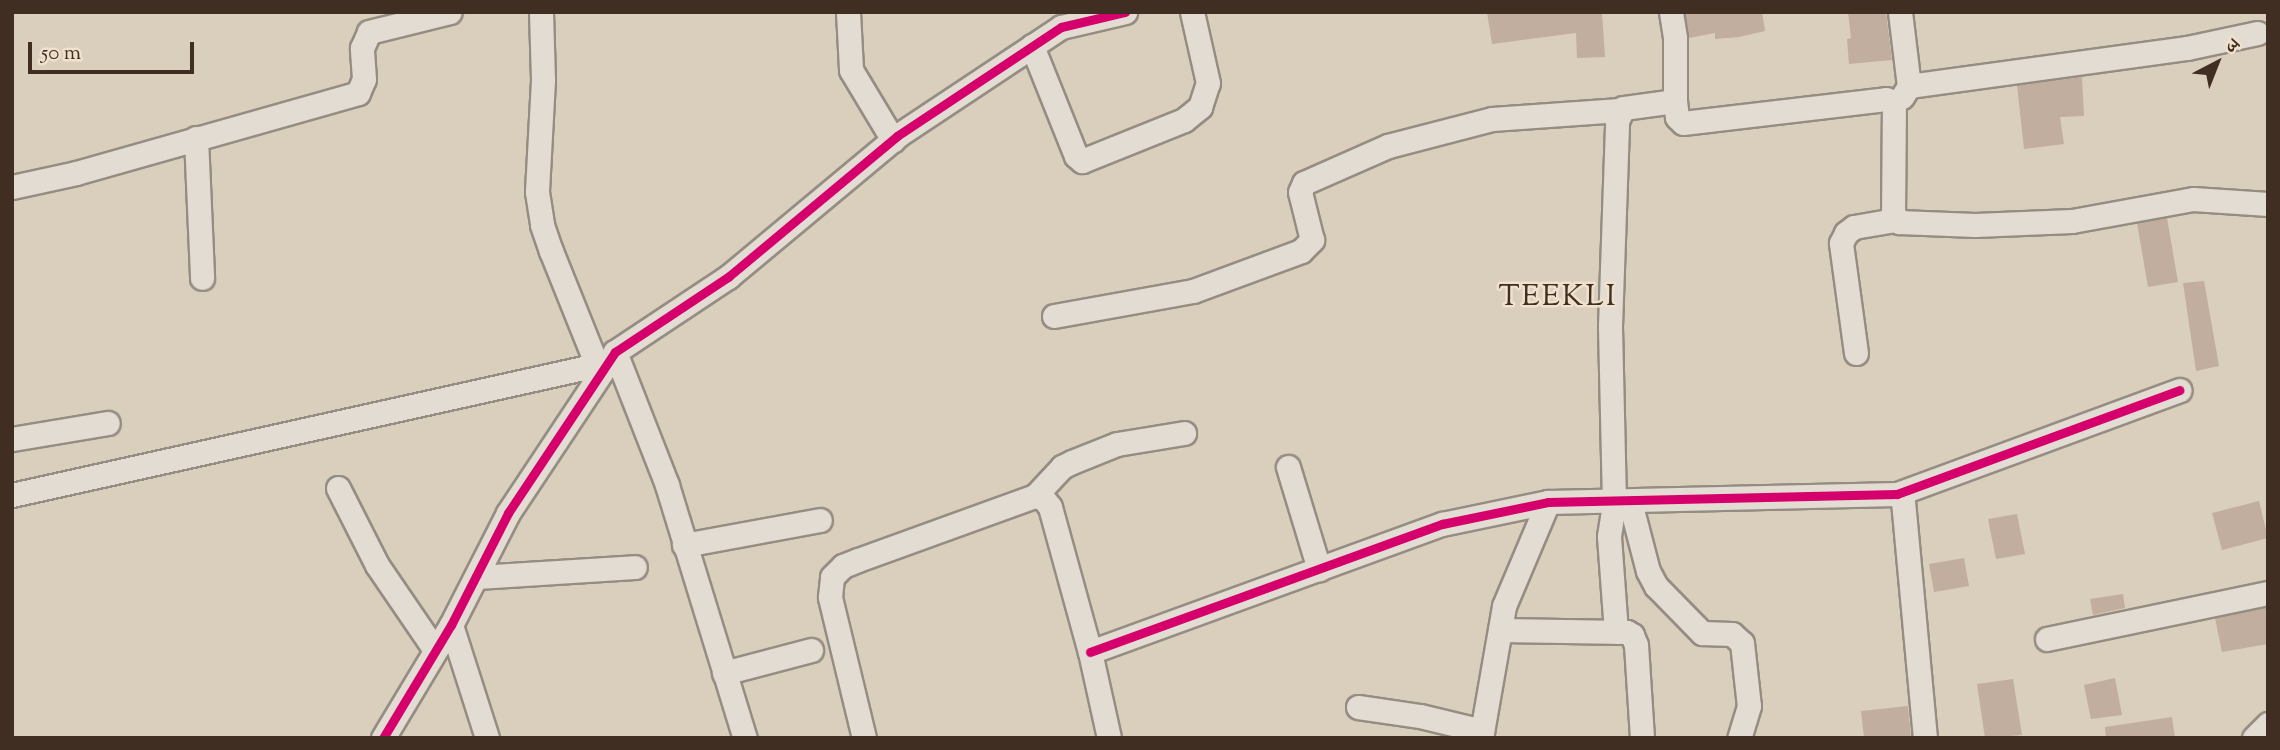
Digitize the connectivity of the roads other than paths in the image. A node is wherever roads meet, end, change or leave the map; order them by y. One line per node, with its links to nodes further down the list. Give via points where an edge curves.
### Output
1 (450, 12): 13 (street, via 369,32 362,48 364,79 358,93)
2 (541, 12): 21 (street, via 543,80 537,192 542,225)
3 (848, 12): 14 (street, via 851,70)
4 (1125, 12): 9 (street, via 1061,27)
5 (1192, 12): 9 (street, via 1208,83 1200,107 1184,120 1082,160 1076,156)
6 (1671, 12): 11 (street)
7 (1900, 12): 10 (street)
8 (2257, 33): 10 (street)
9 (1032, 46): 14 (street)
10 (1901, 94): 11 (street, via 1699,123 1679,120); 17 (street)
11 (1675, 101): 12 (street)
12 (1620, 110): 19 (street, via 1492,119 1388,146 1304,183 1300,192 1312,240 1301,251 1193,291); 32 (street, via 1609,326)
13 (196, 138): 15 (street); 18 (street)
14 (893, 140): 21 (street, via 729,278)
15 (12, 187)
16 (2268, 204): 17 (street, via 2179,200 2099,218 2048,222 1975,225)
17 (1895, 220): 20 (street, via 1854,227 1841,243)
18 (202, 278)
19 (1054, 316)
20 (1856, 353)
21 (604, 363): 29 (street); 34 (street, via 667,485); 37 (street, via 508,513)
22 (2179, 390): 28 (street)
23 (108, 423): 25 (street)
24 (1184, 433): 30 (street, via 1117,444 1072,462)
25 (12, 439)
26 (1287, 467): 36 (street)
27 (338, 488): 43 (street, via 377,565)
28 (1898, 494): 32 (street); 57 (street, via 1903,501)
29 (12, 495)
30 (1035, 496): 45 (street, via 1050,506); 53 (street, via 858,560 832,577 830,597)
31 (1548, 502): 32 (street); 36 (street, via 1442,524); 40 (street, via 1504,606)
32 (1622, 502): 41 (street, via 1609,536); 56 (street, via 1656,586 1702,633 1732,634 1742,643 1749,706)
33 (820, 520): 34 (street)
34 (684, 545): 46 (street)
35 (635, 567): 37 (street)
36 (1319, 569): 45 (street)
37 (477, 578): 39 (street)
38 (2268, 593): 42 (street)
39 (452, 625): 43 (street); 51 (street)
40 (1500, 630): 41 (street); 49 (street)
41 (1616, 632): 55 (street, via 1632,635 1636,645)
42 (2047, 639)
43 (435, 650): 50 (street)
44 (811, 650): 46 (street)
45 (1090, 652): 54 (street)
46 (724, 673): 52 (street)
47 (1358, 707): 49 (street, via 1420,716)
48 (2268, 724): 58 (street)
49 (1481, 734)
50 (383, 738)
51 (487, 738)
52 (745, 738)
53 (864, 738)
54 (1109, 738)
55 (1642, 738)
56 (1740, 738)
57 (1925, 738)
58 (2254, 738)

